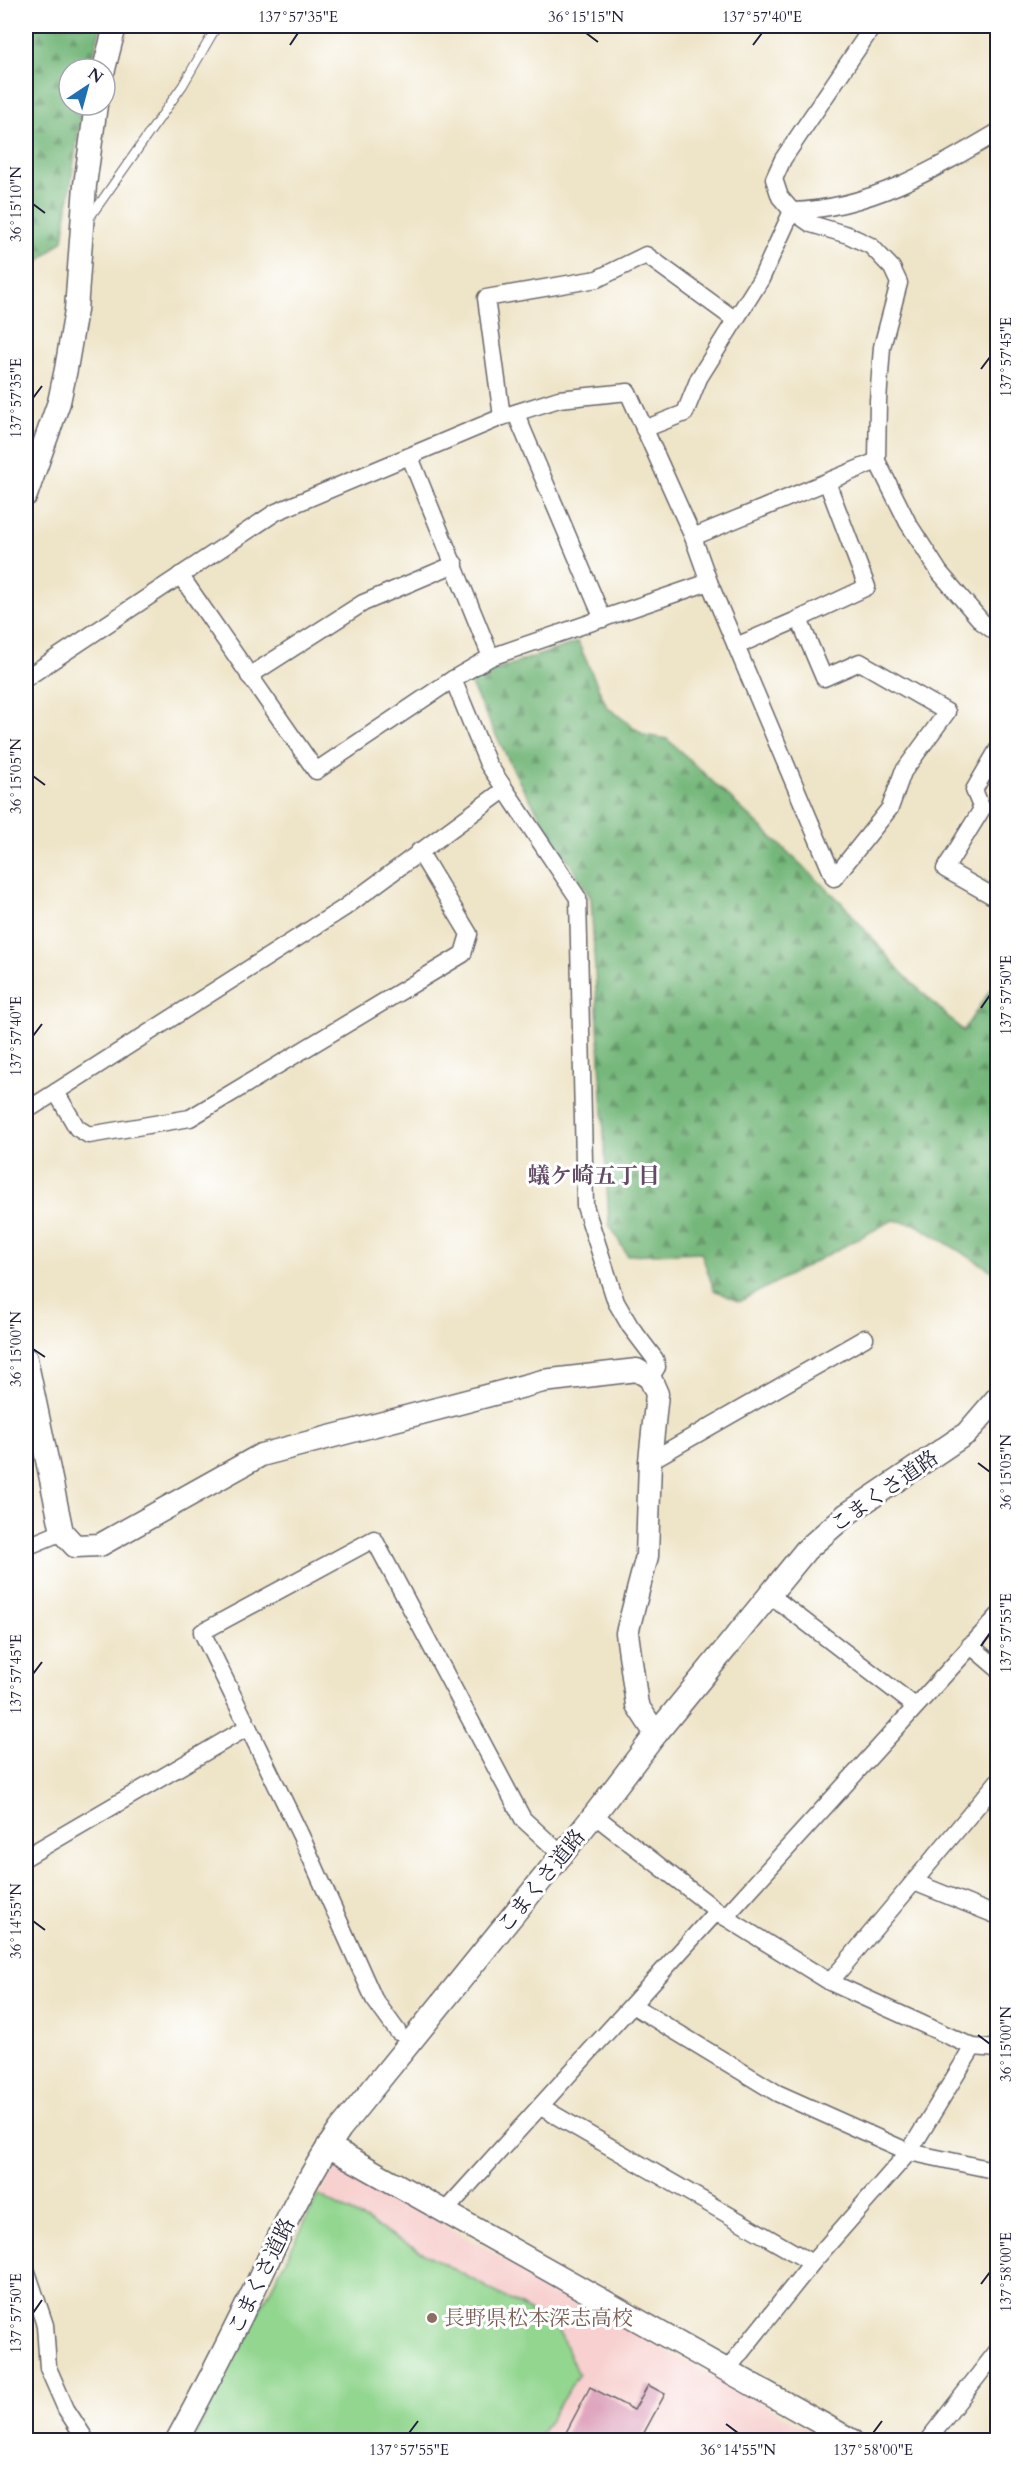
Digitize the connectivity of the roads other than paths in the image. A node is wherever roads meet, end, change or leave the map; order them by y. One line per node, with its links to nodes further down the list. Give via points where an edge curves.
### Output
1 (115, 26): 4 (street)
2 (217, 26): 8 (lane, via 183,85)
3 (873, 26): 7 (street, via 783,159 774,179 780,197)
4 (107, 57)
5 (94, 117): 8 (street)
6 (998, 132): 7 (street, via 940,167 890,189 850,202)
7 (792, 211): 9 (street, via 761,279); 13 (street, via 811,224 871,246 892,268 899,283 882,347)
8 (82, 227): 15 (street, via 76,310 66,369 59,402)
9 (734, 319): 10 (street, via 646,255 597,279 486,298); 11 (street, via 699,378 685,413)
10 (509, 416): 11 (street, via 559,399 628,392); 12 (street); 20 (street)
11 (644, 429): 16 (street)
12 (410, 457): 17 (street); 18 (street, via 276,512)
13 (877, 461): 14 (street); 22 (street, via 908,523 940,573 982,622)
14 (827, 482): 16 (street); 21 (street, via 867,588)
15 (26, 495)
16 (693, 537): 19 (street)
17 (455, 564): 24 (street); 25 (street, via 363,603)
18 (180, 575): 25 (street); 26 (street)
19 (709, 582): 20 (street); 23 (street)
20 (603, 619): 24 (street)
21 (799, 619): 23 (street); 23 (street, via 824,678 860,662 947,712 903,772 890,808 834,878)
22 (998, 634)
23 (736, 646)
24 (491, 657): 27 (street)
25 (249, 676): 27 (street, via 316,771)
26 (26, 678)
27 (453, 679): 29 (street, via 488,764)
28 (998, 749): 31 (street, via 974,790 982,809 945,869)
29 (504, 790): 30 (street); 36 (street, via 578,898 585,1206 616,1302 655,1359 657,1367)
30 (419, 851): 32 (street, via 344,908); 32 (street, via 469,934 463,954 190,1118 89,1135 77,1128)
31 (998, 899)
32 (56, 1092): 33 (street)
33 (26, 1111)
34 (865, 1338): 38 (street)
35 (26, 1359): 39 (street)
36 (650, 1378): 38 (street, via 657,1394); 39 (street, via 637,1370 543,1381 261,1455 100,1545 75,1546)
37 (998, 1397): 41 (street, こまくさ道路, via 967,1433 847,1514 806,1550)
38 (650, 1461): 47 (street, via 647,1556 627,1633 638,1705)
39 (62, 1532): 40 (street)
40 (26, 1547)
41 (769, 1594): 45 (street); 47 (street, こまくさ道路)
42 (998, 1616): 43 (street)
43 (970, 1645): 44 (street); 45 (street)
44 (998, 1669)
45 (915, 1706): 53 (street)
46 (248, 1727): 50 (street, via 202,1632 374,1539 523,1819); 51 (street); 57 (street, via 374,1999)
47 (656, 1734): 49 (street, こまくさ道路)
48 (998, 1781): 52 (street)
49 (594, 1815): 50 (street, こまくさ道路); 53 (street)
50 (562, 1855): 61 (street, こまくさ道路)
51 (26, 1857)
52 (914, 1881): 54 (street); 55 (street)
53 (721, 1914): 55 (street); 56 (street)
54 (998, 1916)
55 (830, 1982): 58 (street)
56 (632, 2005): 60 (street); 62 (street, via 777,2093)
57 (398, 2031)
58 (973, 2048): 59 (street); 62 (street)
59 (998, 2049)
60 (541, 2107): 64 (street); 65 (street)
61 (328, 2146): 64 (street); 70 (street, こまくさ道路, via 289,2215 218,2366)
62 (909, 2152): 63 (street); 65 (street)
63 (998, 2171)
64 (446, 2210): 68 (street)
65 (812, 2263): 68 (street)
66 (26, 2269): 69 (street, via 45,2325 48,2368 66,2409)
67 (998, 2350): 72 (street)
68 (726, 2371): 71 (street)
69 (86, 2440)
70 (177, 2440)
71 (851, 2440)
72 (928, 2440)

